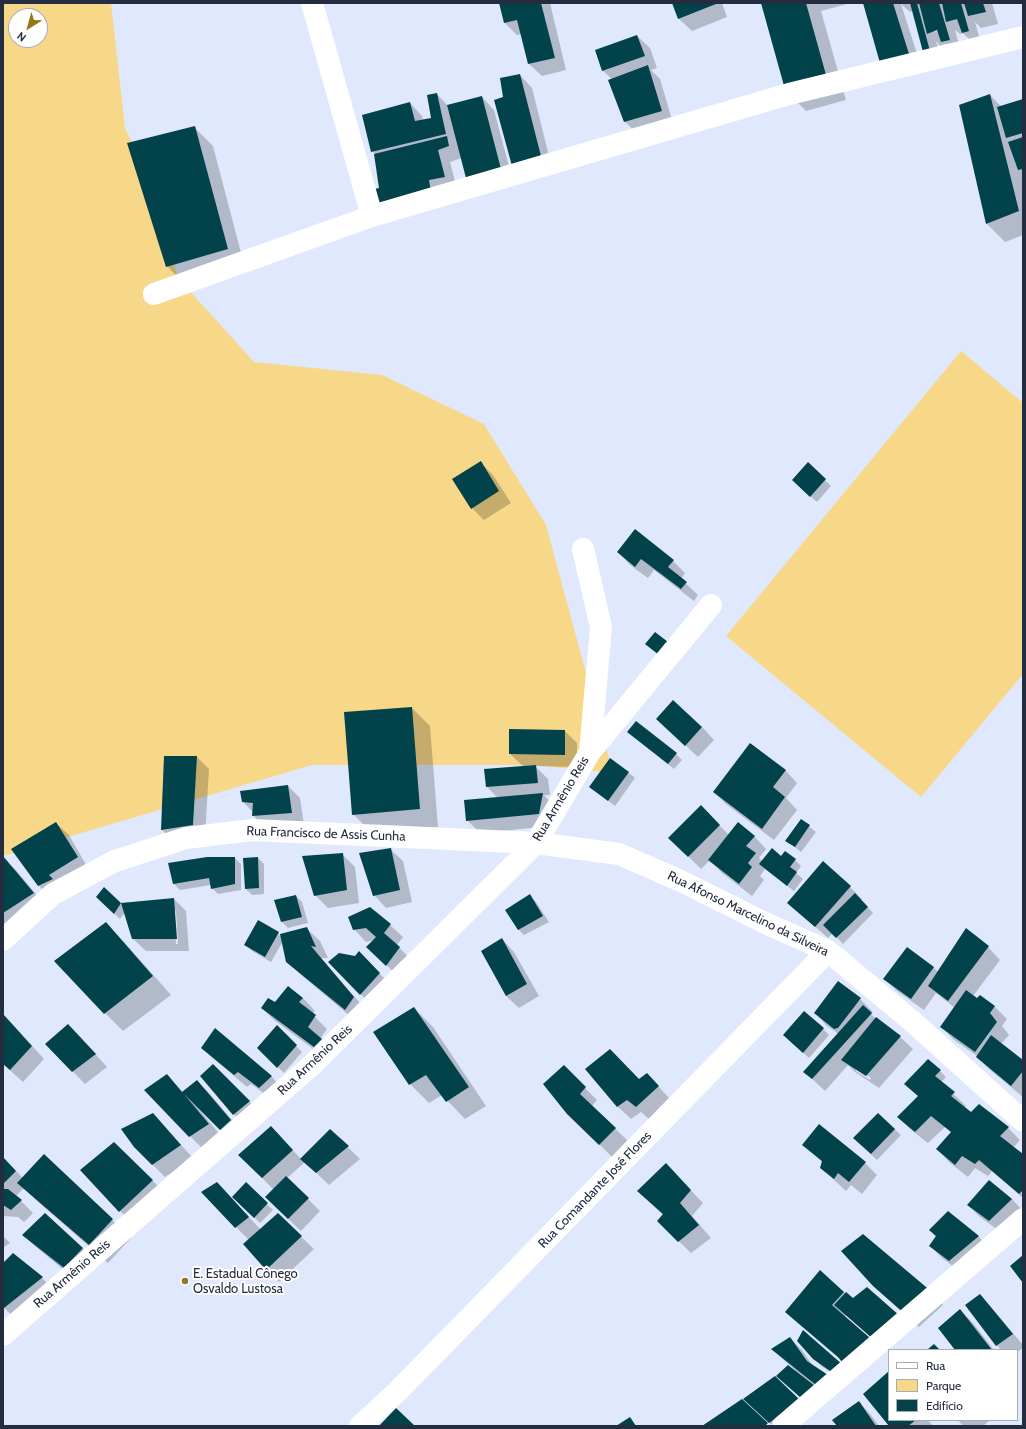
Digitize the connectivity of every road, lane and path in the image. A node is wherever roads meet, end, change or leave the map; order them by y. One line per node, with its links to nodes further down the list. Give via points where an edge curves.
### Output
1 (312, 3): 3 (street)
2 (1023, 37): 3 (street, via 788,94)
3 (372, 216): 4 (street)
4 (154, 294)
5 (583, 549): 7 (street, Rua Armênio Reis, via 601,627)
6 (710, 605): 7 (street, Rua Armênio Reis)
7 (590, 752): 8 (street, Rua Armênio Reis)
8 (536, 843): 9 (street, Rua Francisco de Assis Cunha, via 252,830 186,838 115,861 53,894); 10 (street, Rua Afonso Marcelino da Silveira, via 619,854 682,881); 13 (street, Rua Armênio Reis, via 313,1064)
9 (3, 940)
10 (828, 951): 11 (street, Rua Afonso Marcelino da Silveira, via 913,1022); 14 (street, Rua Comandante José Flores, via 397,1392)
11 (1023, 1121)
12 (1023, 1219): 15 (street)
13 (5, 1328)
14 (360, 1426)
15 (783, 1426)

